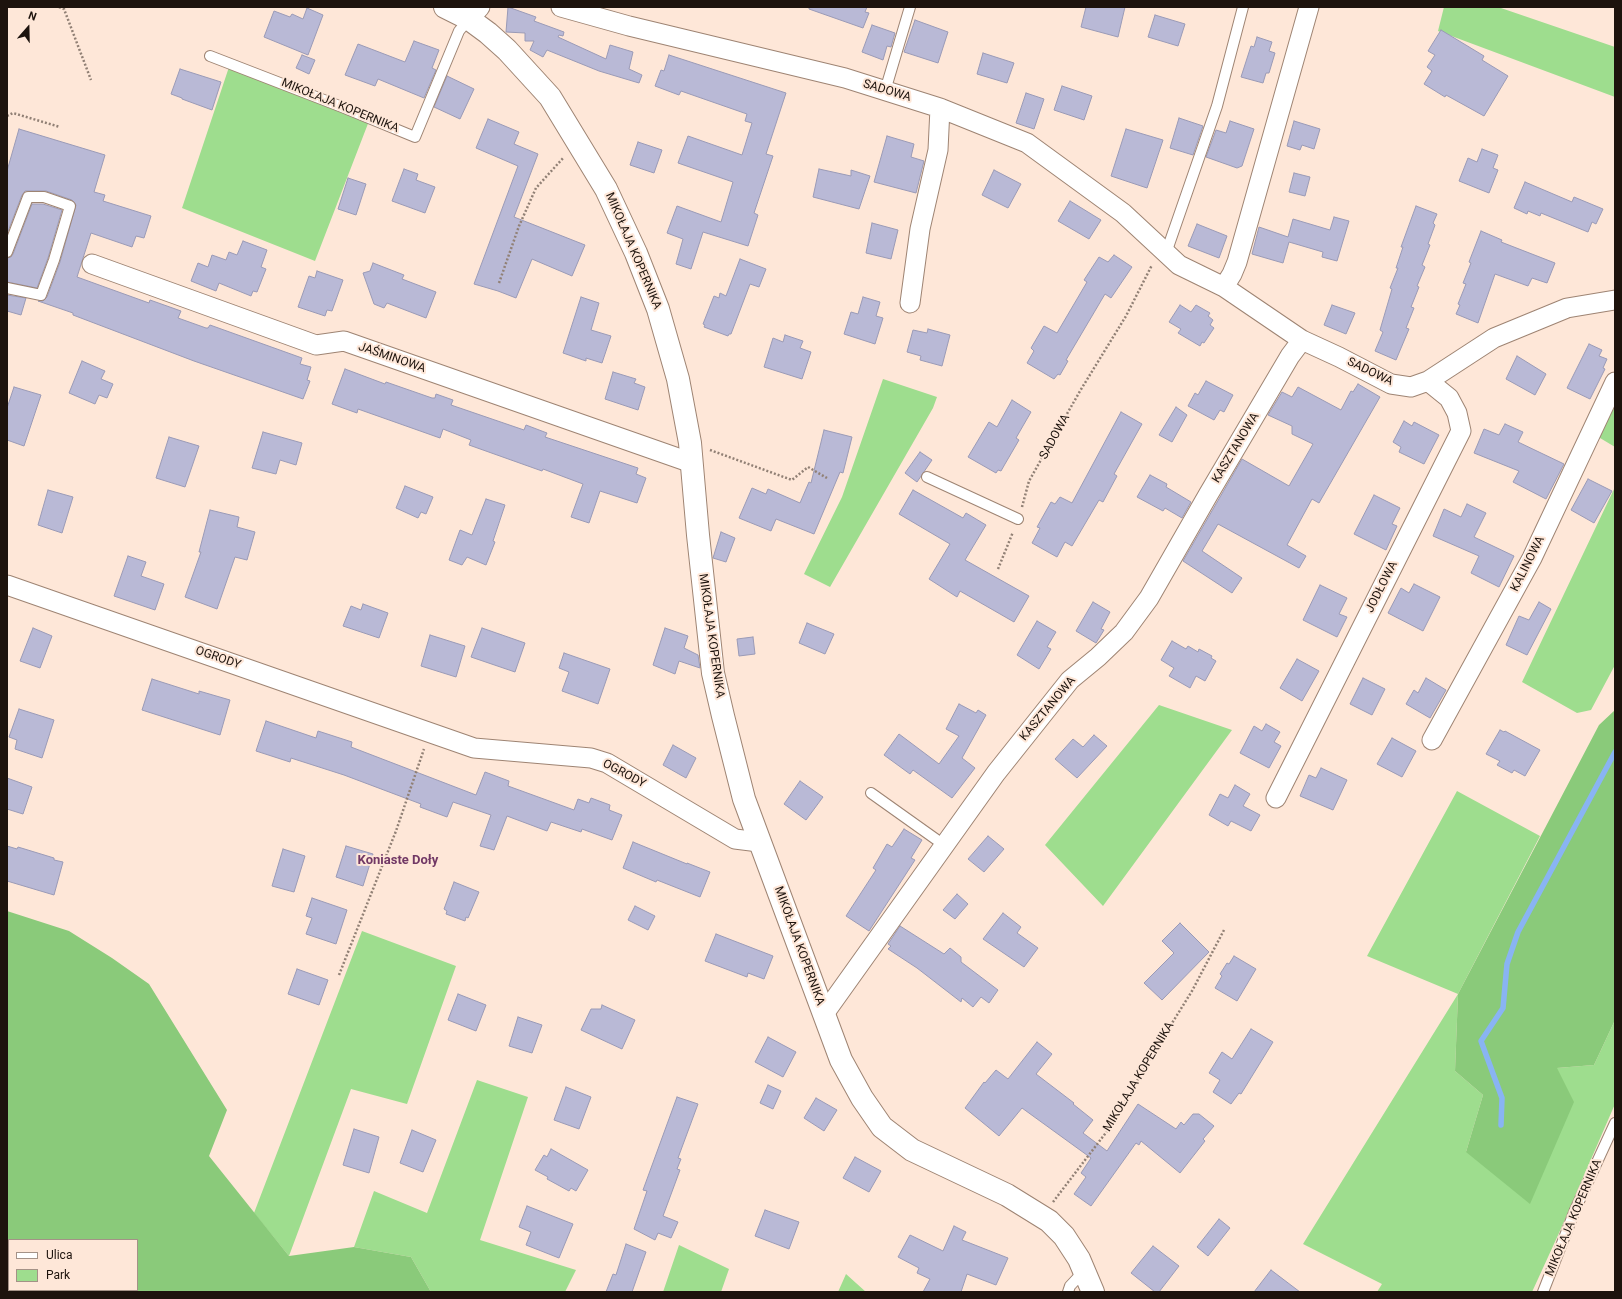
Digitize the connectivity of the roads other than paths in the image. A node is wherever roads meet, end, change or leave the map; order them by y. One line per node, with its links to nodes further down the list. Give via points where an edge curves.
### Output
1 (445, 7): 6 (street, MIKOŁAJA KOPERNIKA)
2 (910, 7): 8 (lane)
3 (1243, 7): 10 (lane, via 1217,106)
4 (1309, 7): 13 (street, via 1237,262)
5 (573, 8): 8 (street, SADOWA, via 629,26 845,78)
6 (475, 13): 7 (lane, MIKOŁAJA KOPERNIKA, via 459,31 415,137 342,106); 20 (street, MIKOŁAJA KOPERNIKA, via 550,97 606,188 636,253 658,310 678,379)
7 (210, 56)
8 (885, 91): 9 (street, SADOWA)
9 (940, 108): 10 (street, SADOWA, via 1028,143 1123,213); 16 (street, via 938,150 920,229)
10 (1163, 251): 13 (street, SADOWA, via 1179,265)
11 (7, 252): 14 (lane, via 28,197 44,197 70,206 41,295)
12 (92, 264): 20 (street, JAŚMINOWA, via 316,345 344,341)
13 (1224, 287): 17 (street, SADOWA)
14 (7, 288)
15 (1615, 300): 18 (street, SADOWA, via 1567,308 1494,338)
16 (910, 303)
17 (1302, 340): 18 (street, SADOWA, via 1391,384 1411,387); 28 (street, KASZTANOWA, via 1290,356 1149,598 1124,632 1070,680 996,773)
18 (1428, 381): 26 (street, JODŁOWA, via 1449,398 1457,413 1460,431)
19 (1615, 382): 24 (street, KALINOWA, via 1532,558)
20 (692, 453): 27 (street, MIKOŁAJA KOPERNIKA, via 713,673 744,799)
21 (927, 477): 22 (lane)
22 (1018, 520)
23 (7, 585): 27 (street, OGRODY, via 474,748 591,758 607,763 734,840)
24 (1432, 740)
25 (870, 792): 28 (lane)
26 (1276, 798)
27 (759, 842): 29 (street, MIKOŁAJA KOPERNIKA)
28 (944, 844): 29 (street, KASZTANOWA)
29 (824, 1014): 31 (street, MIKOŁAJA KOPERNIKA, via 841,1060 882,1127 912,1150 1007,1194 1049,1220 1064,1236)
30 (1615, 1123): 34 (lane, MIKOŁAJA KOPERNIKA, via 1575,1210)
31 (1084, 1271): 32 (lane, via 1070,1286); 33 (street, MIKOŁAJA KOPERNIKA)
32 (1068, 1292)
33 (1093, 1292)
34 (1543, 1292)

